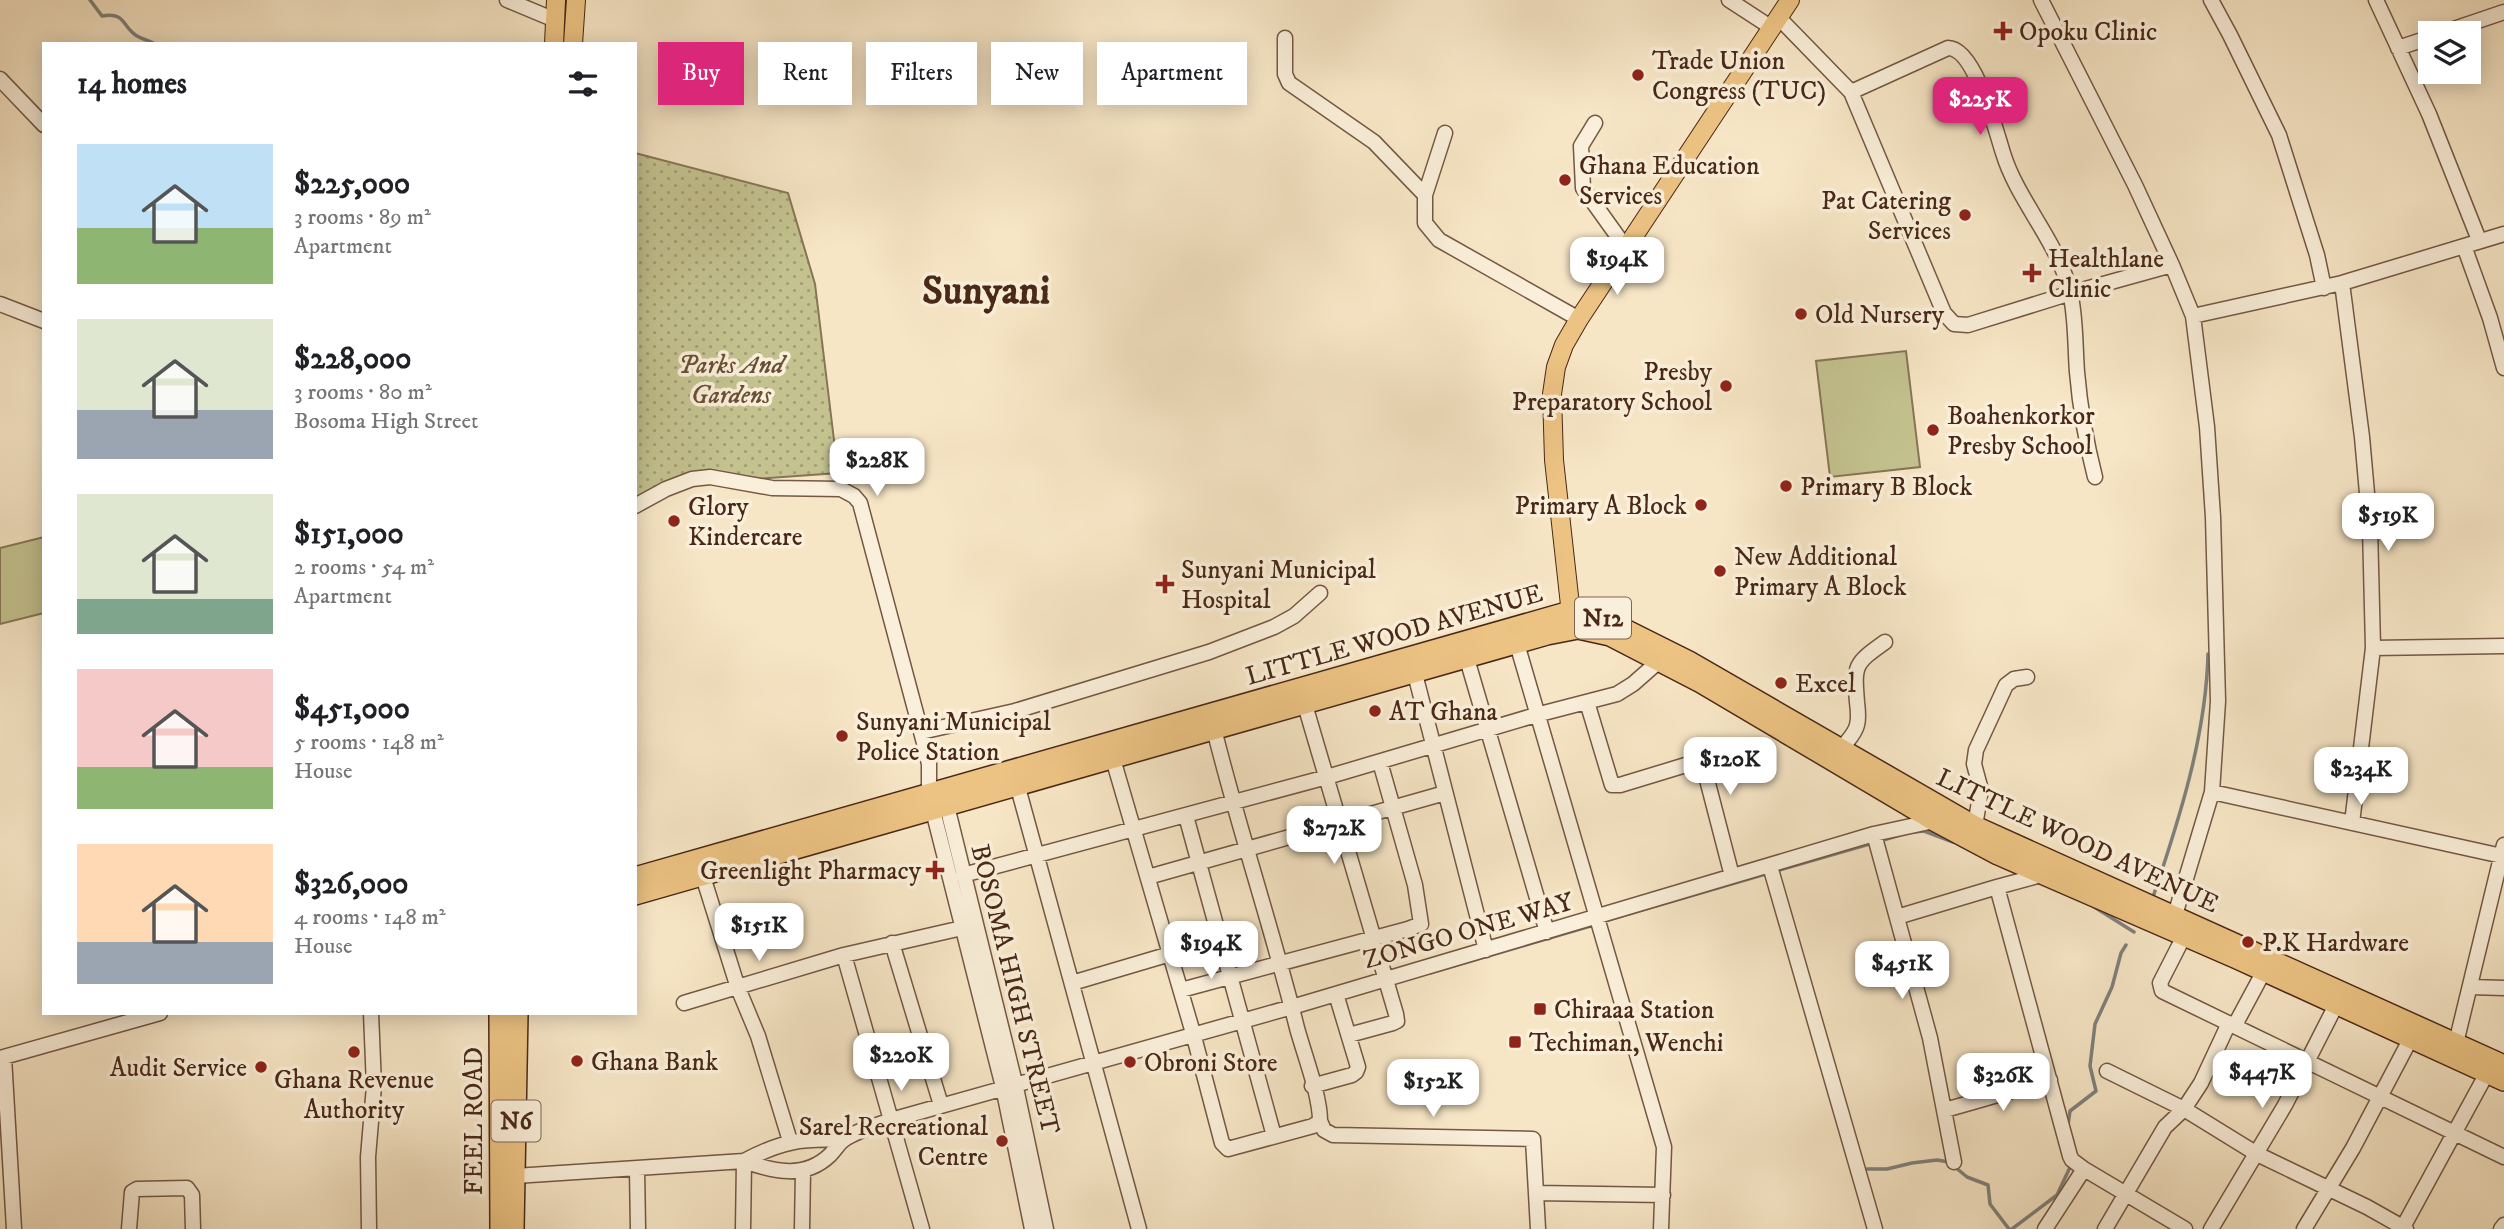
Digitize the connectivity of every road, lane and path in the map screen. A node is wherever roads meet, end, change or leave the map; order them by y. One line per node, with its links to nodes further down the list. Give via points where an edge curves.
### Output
1 (508, 0): 10 (street)
2 (556, 0): 10 (main road)
3 (576, 0): 16 (main road)
4 (1729, 0): 12 (street)
5 (1790, 0): 12 (main road)
6 (2041, 0): 28 (street)
7 (2211, 0): 30 (street, via 2279,135)
8 (2376, 0): 17 (street)
9 (2504, 12): 11 (street)
10 (555, 20): 15 (main road)
11 (2477, 21)
12 (1775, 23): 19 (street); 27 (main road)
13 (1285, 38): 23 (street, via 1289,83 1374,142)
14 (2418, 41): 17 (street)
15 (554, 42)
16 (573, 42)
17 (2398, 48): 25 (street)
18 (0, 79): 20 (street)
19 (1851, 92): 31 (street, via 1944,313 1954,324 1968,325); 31 (street, via 1934,53 1953,48 1960,52 1977,79 2006,163 2045,232)
20 (42, 123)
21 (1595, 123): 27 (street, via 1581,146 1583,188)
22 (1445, 133): 23 (street)
23 (1425, 195): 34 (street, via 1425,223 1439,240)
24 (2504, 234): 25 (street)
25 (2479, 240): 26 (street)
26 (2464, 246): 29 (street); 36 (street)
27 (1626, 248): 34 (main road)
28 (2172, 265): 31 (street); 33 (street)
29 (2342, 283): 30 (street); 44 (street, via 2370,527)
30 (2324, 288): 33 (street)
31 (2071, 293): 37 (street, via 2078,390)
32 (0, 304): 35 (street)
33 (2193, 316): 63 (street, via 2214,517 2218,701)
34 (1579, 319): 40 (main road, via 1563,345 1552,394 1554,460)
35 (42, 320)
36 (2504, 368)
37 (2095, 477)
38 (637, 505): 54 (street, BOSOMA HIGH STREET, via 692,479 710,477 772,488 841,489 854,496 860,503)
39 (1320, 593): 54 (street, via 1274,627 1209,653 1015,711)
40 (1572, 621): 42 (highway, LITTLE WOOD AVENUE / N12); 46 (highway, LITTLE WOOD AVENUE / N12); 55 (highway, LITTLE WOOD AVENUE / N12); 58 (highway, LITTLE WOOD AVENUE / N12, via 1583,611 1599,616)
41 (1885, 642): 58 (street, via 1857,666 1859,721)
42 (1517, 644): 45 (highway, LITTLE WOOD AVENUE / N12); 51 (street)
43 (2504, 646): 44 (street)
44 (2373, 648): 71 (street)
45 (1467, 659): 47 (highway, LITTLE WOOD AVENUE / N12); 53 (street)
46 (1658, 662): 49 (street, via 1617,694); 70 (highway, LITTLE WOOD AVENUE / N12)
47 (1415, 674): 50 (highway, LITTLE WOOD AVENUE / N12); 57 (street)
48 (2027, 677): 72 (street, via 2006,685 1976,750 1974,764 1981,790)
49 (1587, 702): 51 (street); 84 (street, via 1612,785 1689,764 1704,768)
50 (1305, 705): 52 (highway, LITTLE WOOD AVENUE / N12); 61 (street)
51 (1536, 715): 53 (street); 90 (street)
52 (1214, 729): 55 (highway, LITTLE WOOD AVENUE / N12); 66 (street)
53 (1487, 730): 57 (street); 93 (street)
54 (921, 732): 65 (street, BOSOMA HIGH STREET)
55 (1168, 734): 56 (highway, LITTLE WOOD AVENUE / N12)
56 (1134, 744): 59 (highway, LITTLE WOOD AVENUE / N12); 65 (highway, LITTLE WOOD AVENUE / N12)
57 (1433, 747): 60 (street); 64 (street)
58 (1842, 748): 72 (highway, LITTLE WOOD AVENUE / N12)
59 (1113, 759): 62 (highway, LITTLE WOOD AVENUE / N12); 73 (street)
60 (1380, 762): 61 (street); 67 (street)
61 (1328, 777): 66 (street); 69 (street)
62 (1017, 784): 65 (highway, LITTLE WOOD AVENUE / N12); 77 (street)
63 (2212, 792): 71 (street); 89 (street)
64 (1445, 793): 67 (street); 97 (street)
65 (938, 800): 80 (highway, LITTLE WOOD AVENUE / N12); 83 (street, BOSOMA HIGH STREET); 92 (street, BOSOMA HIGH STREET)
66 (1233, 803): 68 (street); 75 (street)
67 (1392, 807): 69 (street); 95 (street, via 1412,873 1421,924)
68 (1186, 816): 73 (street); 78 (street)
69 (1340, 821): 75 (street); 95 (street)
70 (1934, 821): 74 (street, ZONGO ONE WAY); 82 (highway, LITTLE WOOD AVENUE / N12)
71 (2352, 823): 76 (street)
72 (1975, 826): 89 (highway, LITTLE WOOD AVENUE / N12)
73 (1134, 830): 77 (street); 86 (street)
74 (1874, 834): 79 (street, ZONGO ONE WAY); 91 (street)
75 (1246, 849): 78 (street); 100 (street)
76 (2503, 851): 81 (street)
77 (1037, 856): 83 (street); 104 (street)
78 (1198, 863): 86 (street); 102 (street)
79 (1770, 866): 84 (street, ZONGO ONE WAY); 169 (street)
80 (700, 867): 85 (highway, LITTLE WOOD AVENUE / N12); 88 (highway, LITTLE WOOD AVENUE / N12); 106 (street)
81 (2501, 873): 105 (street)
82 (2045, 874): 87 (street); 94 (highway, LITTLE WOOD AVENUE / N12)
83 (962, 875): 129 (street, BOSOMA HIGH STREET)
84 (1732, 876): 90 (street, ZONGO ONE WAY)
85 (637, 877)
86 (1147, 877): 98 (street)
87 (1997, 887): 91 (street); 128 (street)
88 (637, 894)
89 (2175, 915): 122 (highway, LITTLE WOOD AVENUE / N12)
90 (1596, 917): 93 (street, ZONGO ONE WAY); 152 (street, via 1664,1147)
91 (1897, 917): 134 (street)
92 (962, 928): 96 (street); 129 (street, BOSOMA HIGH STREET)
93 (1547, 932): 97 (street, ZONGO ONE WAY)
94 (2184, 936): 101 (highway, LITTLE WOOD AVENUE / N12); 118 (street, via 2160,988)
95 (1373, 938): 100 (street); 103 (street)
96 (892, 943): 99 (street); 132 (street)
97 (1486, 950): 103 (street, ZONGO ONE WAY)
98 (1170, 954): 104 (street); 108 (street)
99 (844, 955): 106 (street); 135 (street)
100 (1280, 964): 102 (street); 112 (street)
101 (2264, 971): 111 (highway, LITTLE WOOD AVENUE / N12); 118 (street)
102 (1228, 977): 108 (street); 117 (street)
103 (1385, 979): 109 (street, ZONGO ONE WAY); 120 (street, via 1397,1021)
104 (1072, 983): 125 (street)
105 (2470, 987): 107 (street); 122 (street)
106 (738, 988): 110 (street); 140 (street)
107 (2504, 988)
108 (1181, 990): 119 (street)
109 (1336, 994): 112 (street, ZONGO ONE WAY); 120 (street)
110 (684, 1003)
111 (2336, 1005): 121 (highway, LITTLE WOOD AVENUE / N12); 124 (street)
112 (1292, 1007): 117 (street, ZONGO ONE WAY); 130 (street)
113 (153, 1015): 123 (street)
114 (371, 1015): 157 (street, via 374,1086 368,1142)
115 (499, 1015): 158 (highway, FEEL ROAD / N6)
116 (518, 1015): 148 (highway, FEEL ROAD / N6)
117 (1242, 1020): 119 (street, ZONGO ONE WAY); 138 (street)
118 (2232, 1024): 124 (street); 133 (street)
119 (1193, 1033): 125 (street, ZONGO ONE WAY); 138 (street, via 1222,1143 1228,1149)
120 (1349, 1035): 130 (street, via 1356,1072)
121 (2411, 1038): 127 (highway, LITTLE WOOD AVENUE / N12); 131 (street)
122 (2456, 1043): 127 (highway, LITTLE WOOD AVENUE / N12)
123 (2, 1058): 154 (street)
124 (2308, 1061): 131 (street); 141 (street)
125 (1095, 1062): 129 (street, ZONGO ONE WAY); 166 (street)
126 (2107, 1071): 133 (street)
127 (2498, 1073): 137 (street)
128 (2050, 1080): 134 (street); 145 (street)
129 (1009, 1085): 132 (street, ZONGO ONE WAY); 164 (street, BOSOMA HIGH STREET); 165 (street, BOSOMA HIGH STREET)
130 (1312, 1086): 136 (street)
131 (2380, 1098): 137 (street); 149 (street)
132 (941, 1105): 135 (street, ZONGO ONE WAY)
133 (2184, 1109): 141 (street); 151 (street, via 2165,1127)
134 (1945, 1110): 144 (street)
135 (891, 1120): 139 (street, ZONGO ONE WAY); 163 (street)
136 (1320, 1121): 138 (street); 150 (street, via 1333,1135 1533,1139)
137 (2455, 1133): 142 (street); 153 (street)
138 (1274, 1136)
139 (842, 1140): 140 (street); 147 (street, via 819,1164)
140 (790, 1141): 143 (street)
141 (2257, 1154): 149 (street); 173 (street)
142 (2504, 1157)
143 (744, 1161): 146 (street); 147 (street, via 774,1171); 161 (street)
144 (1954, 1163)
145 (2078, 1164): 151 (street); 170 (street)
146 (637, 1169): 148 (street); 160 (street)
147 (803, 1171): 162 (street)
148 (515, 1177): 159 (highway, FEEL ROAD / N6)
149 (2328, 1188): 153 (street); 174 (street)
150 (1537, 1193): 152 (street); 167 (street)
151 (2126, 1194): 171 (street); 172 (street)
152 (1663, 1195): 168 (street)
153 (2403, 1228)
154 (14, 1229)
155 (129, 1229): 156 (street, via 132,1192 187,1188 192,1195)
156 (193, 1229)
157 (369, 1229)
158 (500, 1229)
159 (514, 1229)
160 (638, 1229)
161 (743, 1229)
162 (802, 1229)
163 (922, 1229)
164 (1032, 1229)
165 (1046, 1229)
166 (1139, 1229)
167 (1538, 1229)
168 (1661, 1229)
169 (1875, 1229)
170 (2045, 1229)
171 (2105, 1229)
172 (2185, 1229)
173 (2211, 1229)
174 (2304, 1229)

